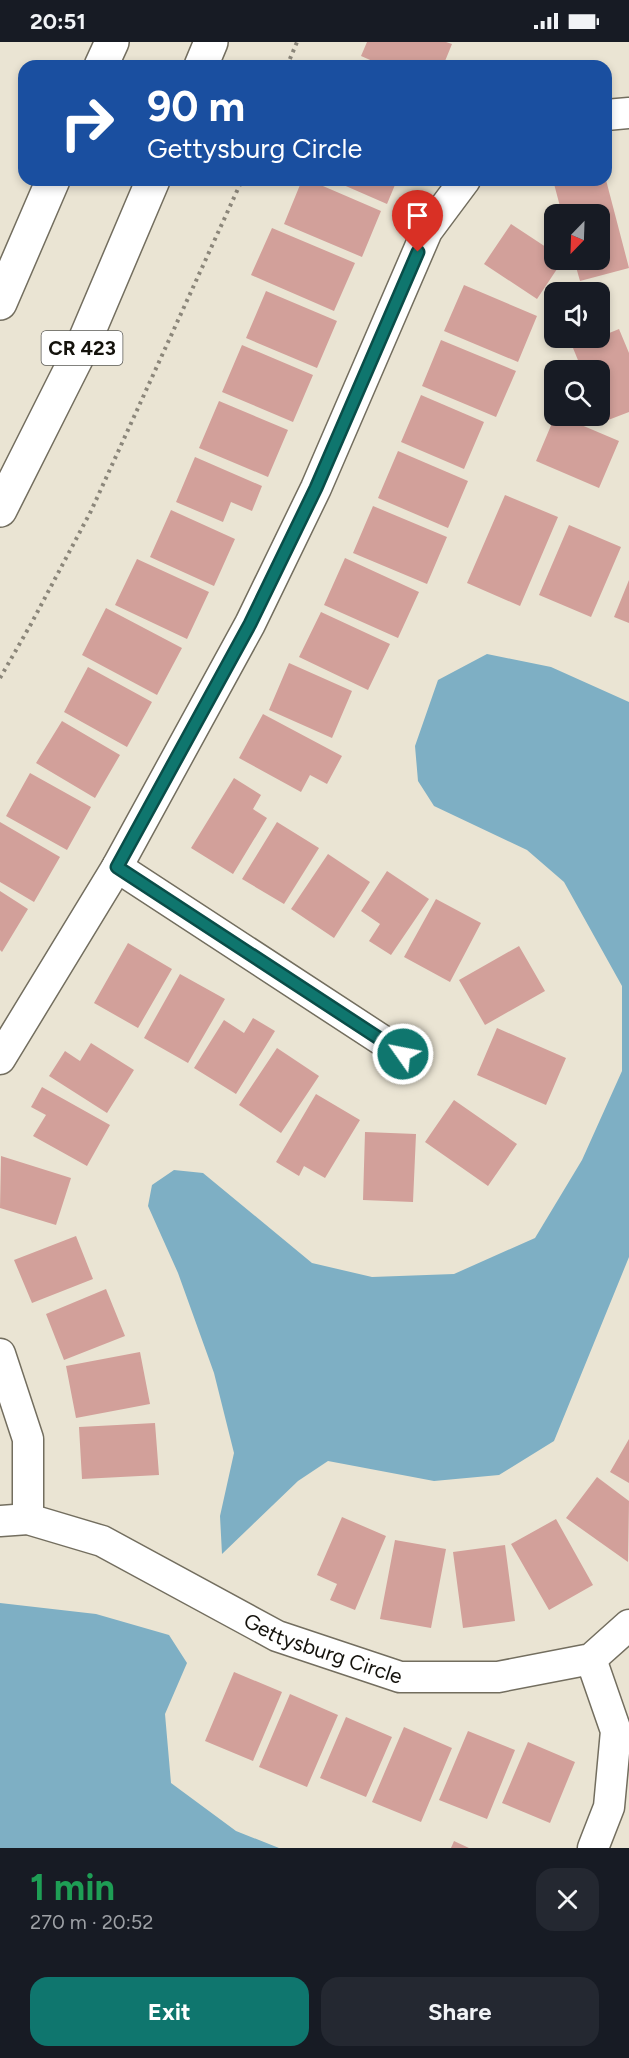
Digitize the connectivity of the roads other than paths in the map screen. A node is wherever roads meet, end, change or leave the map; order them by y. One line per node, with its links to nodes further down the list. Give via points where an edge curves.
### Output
1 (112, 42): 3 (highway)
2 (211, 42): 4 (highway)
3 (104, 60)
4 (204, 60)
5 (629, 113): 6 (street)
6 (612, 114)
7 (49, 186): 10 (highway)
8 (150, 186): 11 (highway, CR 423, via 82,347)
9 (461, 186): 12 (street, via 427,231 316,488 250,624)
10 (0, 303)
11 (0, 510)
12 (117, 867): 13 (street); 14 (street)
13 (403, 1054)
14 (0, 1059)
15 (0, 1354): 16 (street, Gettysburg Circle, via 28,1439)
16 (14, 1520): 18 (street, Gettysburg Circle, via 102,1541 277,1636 400,1677 498,1677)
17 (629, 1624): 18 (street)
18 (591, 1659): 19 (street, via 616,1731 609,1808)
19 (592, 1848)

